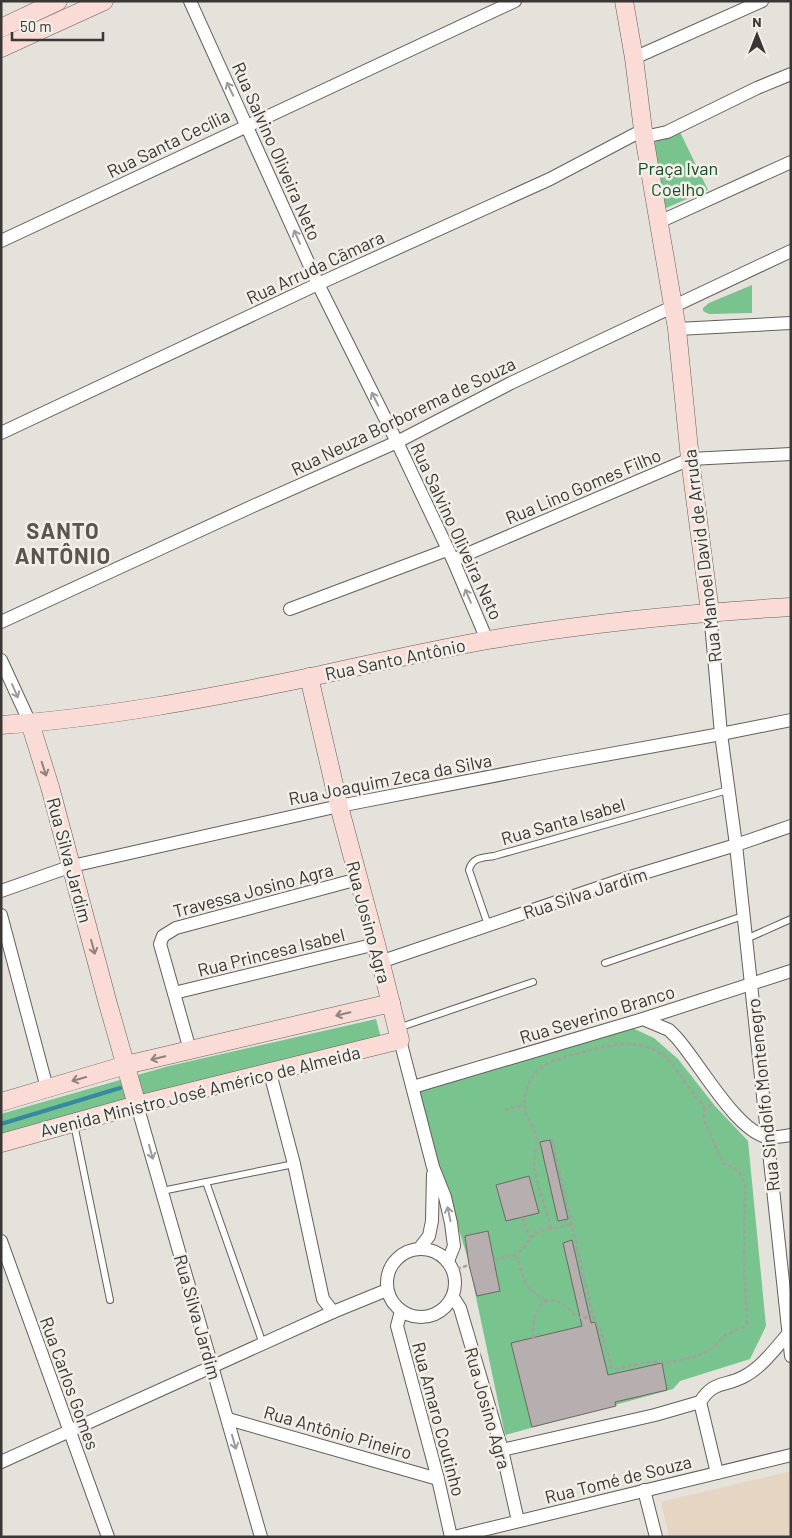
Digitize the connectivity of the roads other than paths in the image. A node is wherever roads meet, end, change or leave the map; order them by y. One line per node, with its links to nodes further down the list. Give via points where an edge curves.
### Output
1 (58, 1): 7 (street)
2 (104, 1): 8 (street)
3 (190, 1): 11 (street, Rua Salvino Oliveira Neto, one-way to 3)
4 (515, 1): 11 (street, Rua Santa Cecília)
5 (624, 1): 9 (street)
6 (762, 1): 9 (street)
7 (1, 28)
8 (1, 48)
9 (634, 58): 12 (street)
10 (791, 74): 12 (street, Rua Arruda Cãmara, via 661,135)
11 (246, 125): 15 (street, Rua Santa Cecília); 17 (street, Rua Salvino Oliveira Neto, one-way to 11)
12 (643, 134): 14 (street, Rua Manoel David de Arruda); 17 (street, Rua Arruda Cãmara)
13 (791, 162): 14 (street)
14 (659, 222): 18 (street, Rua Manoel David de Arruda)
15 (1, 241)
16 (791, 251): 18 (street, Rua Neuza Borborema de Souza)
17 (318, 284): 21 (street, Rua Arruda Cãmara); 22 (street, Rua Salvino Oliveira Neto, one-way to 17)
18 (673, 307): 20 (street, Rua Manoel David de Arruda); 22 (street, Rua Neuza Borborema de Souza, via 511,383)
19 (791, 323): 20 (street)
20 (677, 329): 24 (street, Rua Manoel David de Arruda)
21 (1, 433)
22 (397, 442): 25 (street, Rua Salvino Oliveira Neto); 29 (street, Rua Neuza Borborema de Souza)
23 (791, 454): 24 (street, Rua Lino Gomes Filho)
24 (690, 459): 25 (street, Rua Lino Gomes Filho); 28 (street, Rua Manoel David de Arruda)
25 (450, 555): 27 (street, Rua Lino Gomes Filho); 30 (street, Rua Salvino Oliveira Neto, one-way to 25)
26 (791, 608): 28 (street, Rua Santo Antônio)
27 (290, 609)
28 (710, 612): 30 (street, Rua Santo Antônio); 36 (street, Rua Manoel David de Arruda)
29 (1, 622)
30 (487, 640): 32 (street, Rua Santo Antônio)
31 (1, 660): 34 (street, Rua Silva Jardim, one-way to 34)
32 (309, 677): 34 (street, Rua Santo Antônio, via 148,707); 38 (street, Rua Josino Agra)
33 (791, 720): 36 (street, Rua Joaquim Zeca da Silva)
34 (30, 723): 35 (street, Rua Santo Antônio); 41 (street, Rua Silva Jardim, one-way to 41)
35 (1, 725)
36 (721, 734): 37 (street, Rua Manoel David de Arruda); 38 (street, Rua Joaquim Zeca da Silva)
37 (728, 790): 40 (street, Rua Manoel David de Arruda); 47 (lane, Rua Santa Isabel, via 474,860 469,870)
38 (339, 806): 41 (street, Rua Joaquim Zeca da Silva); 42 (street, Rua Josino Agra)
39 (791, 826): 40 (street, Rua Silva Jardim)
40 (736, 845): 45 (street, Rua Manoel David de Arruda); 47 (street, Rua Silva Jardim)
41 (72, 866): 43 (street, Rua Joaquim Zeca da Silva); 60 (street, Rua Silva Jardim, one-way to 60)
42 (358, 879): 49 (street, Rua Josino Agra); 55 (street, Travessa Josino Agra, via 166,933 160,944)
43 (1, 891)
44 (1, 915): 63 (street)
45 (743, 916): 48 (street, Rua Manoel David de Arruda); 51 (lane)
46 (791, 919): 48 (lane)
47 (488, 925): 50 (street, Rua Silva Jardim)
48 (746, 939): 54 (street, Rua Manoel David de Arruda)
49 (376, 944): 50 (street, Rua Josino Agra); 55 (street, Rua Princesa Isabel)
50 (380, 962): 56 (street, Rua Josino Agra)
51 (605, 963)
52 (791, 971): 54 (street, Rua Severino Branco)
53 (533, 982): 58 (lane)
54 (750, 984): 57 (street, Rua Severino Branco); 68 (street, Rua Sindolfo Montenegro)
55 (174, 993): 59 (street)
56 (391, 1002): 58 (street, Rua Josino Agra); 59 (street, one-way to 59)
57 (642, 1019): 62 (street, Rua Severino Branco); 68 (street, via 676,1037 721,1096 754,1131)
58 (398, 1034): 61 (street, Avenida Ministro José Américo de Almeida); 62 (street, Rua Josino Agra)
59 (190, 1050): 60 (street, one-way to 60)
60 (127, 1068): 63 (street, one-way to 63); 65 (street, Rua Silva Jardim)
61 (270, 1073): 65 (street, Avenida Ministro José Américo de Almeida); 70 (street)
62 (412, 1087): 71 (street, Rua Josino Agra)
63 (47, 1088): 64 (street)
64 (1, 1102)
65 (137, 1102): 66 (street, Avenida Ministro José Américo de Almeida); 73 (street, Rua Silva Jardim, one-way to 73)
66 (73, 1123): 69 (street, Avenida Ministro José Américo de Almeida); 79 (lane)
67 (791, 1135): 68 (street)
68 (768, 1137): 82 (street, Rua Sindolfo Montenegro)
69 (1, 1143)
70 (294, 1164): 72 (lane); 81 (street, via 323,1300)
71 (433, 1167): 75 (street, Rua Josino Agra, via 432,1221 429,1236); 76 (street, Rua Josino Agra, one-way to 71, via 454,1246 451,1223)
72 (206, 1182): 73 (lane); 84 (lane)
73 (162, 1190): 86 (street, Rua Silva Jardim)
74 (1, 1241): 89 (street, Rua Carlos Gomes)
75 (419, 1249): 76 (street, via 441,1255); 77 (street, via 398,1258 387,1278)
76 (451, 1266): 78 (street, via 456,1286)
77 (387, 1290): 80 (street); 81 (street)
78 (453, 1297): 80 (street, Rua Amaro Coutinho, via 443,1310 428,1317 418,1318); 90 (street, Rua Josino Agra, via 460,1308)
79 (110, 1300)
80 (401, 1311): 94 (street, Rua Amaro Coutinho, via 397,1326)
81 (333, 1312): 84 (street)
82 (789, 1316): 83 (street, Rua Sindolfo Montenegro)
83 (788, 1334): 85 (street, Rua Sindolfo Montenegro); 87 (street, via 759,1366 742,1378 708,1390)
84 (263, 1344): 86 (street)
85 (791, 1356)
86 (212, 1366): 88 (street, Rua Silva Jardim); 89 (street)
87 (700, 1402): 90 (street); 93 (street)
88 (228, 1419): 94 (street, Rua Antônio Pineiro); 98 (street, Rua Silva Jardim, one-way to 98)
89 (69, 1431): 92 (street); 97 (street, Rua Carlos Gomes)
90 (502, 1450): 96 (street, Rua Josino Agra)
91 (791, 1455): 93 (street, Rua Tomé de Souza)
92 (1, 1462)
93 (717, 1473): 95 (street, Rua Tomé de Souza)
94 (438, 1479): 99 (street, Rua Amaro Coutinho)
95 (644, 1490): 96 (street, Rua Tomé de Souza); 100 (street)
96 (518, 1521): 99 (street, Rua Tomé de Souza)
97 (108, 1537)
98 (260, 1537)
99 (452, 1537)
100 (656, 1537)

